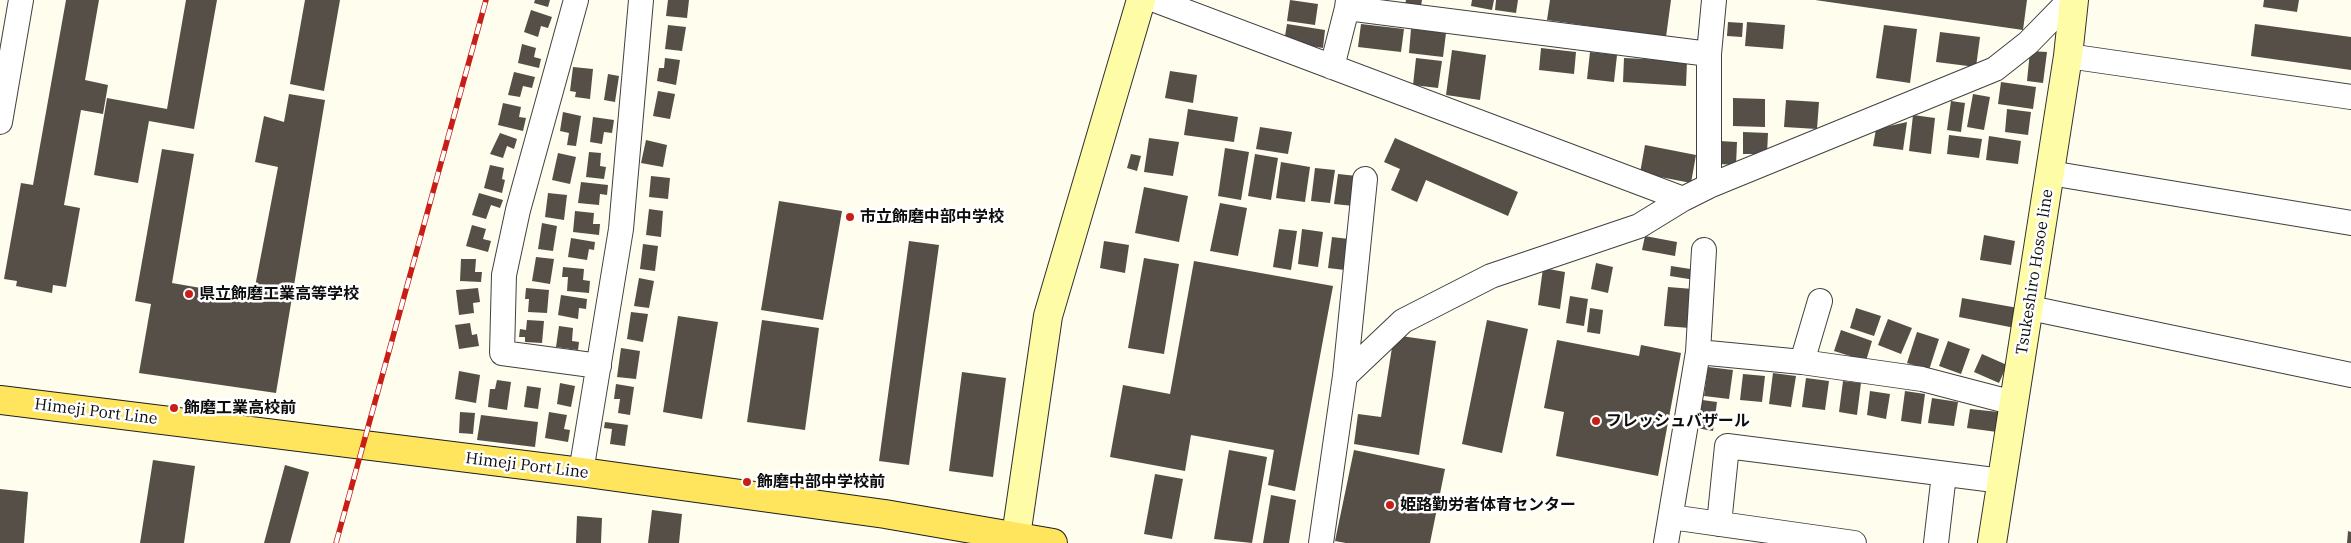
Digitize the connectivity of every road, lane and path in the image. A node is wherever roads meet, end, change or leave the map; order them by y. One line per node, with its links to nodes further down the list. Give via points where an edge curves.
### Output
1 (20, 0): 14 (street)
2 (576, 0): 25 (street, via 516,219 504,275 502,353)
3 (641, 0): 25 (street, via 621,229)
4 (1141, 0): 35 (main road, via 1048,316)
5 (1155, 0): 12 (street)
6 (1714, 0): 10 (street)
7 (2070, 0): 17 (street, via 2028,43 1995,69)
8 (2074, 0): 11 (main road, Tsukeshiro Hosoe line)
9 (1347, 4): 10 (street); 12 (street)
10 (1708, 54): 17 (street)
11 (2068, 56): 13 (street); 15 (main road, Tsukeshiro Hosoe line)
12 (1332, 67): 18 (street)
13 (2351, 97)
14 (0, 122)
15 (2050, 173): 19 (street); 22 (main road, Tsukeshiro Hosoe line)
16 (1365, 179): 27 (street)
17 (1709, 186): 18 (street)
18 (1683, 199): 27 (street, via 1639,226 1491,276 1403,321)
19 (2351, 223)
20 (1704, 250): 23 (street)
21 (1820, 302): 24 (street)
22 (2030, 308): 26 (street); 29 (main road, Tsukeshiro Hosoe line)
23 (1698, 352): 24 (street); 33 (street)
24 (1802, 362): 29 (street, via 1922,379)
25 (599, 366): 30 (street)
26 (2351, 375)
27 (1345, 376): 37 (street)
28 (0, 400): 30 (main road, Himeji Port Line)
29 (2014, 403): 32 (main road, Tsukeshiro Hosoe line)
30 (581, 472): 35 (main road, Himeji Port Line, via 885,514)
31 (1944, 474): 32 (street); 34 (street, via 1727,446); 40 (street)
32 (2002, 481): 41 (main road, Tsukeshiro Hosoe line)
33 (1670, 517): 34 (street); 38 (street)
34 (1719, 524): 39 (street)
35 (1016, 539): 36 (main road, Himeji Port Line)
36 (1053, 543)
37 (1321, 543)
38 (1666, 543)
39 (1854, 543)
40 (1936, 543)
41 (1992, 543)

